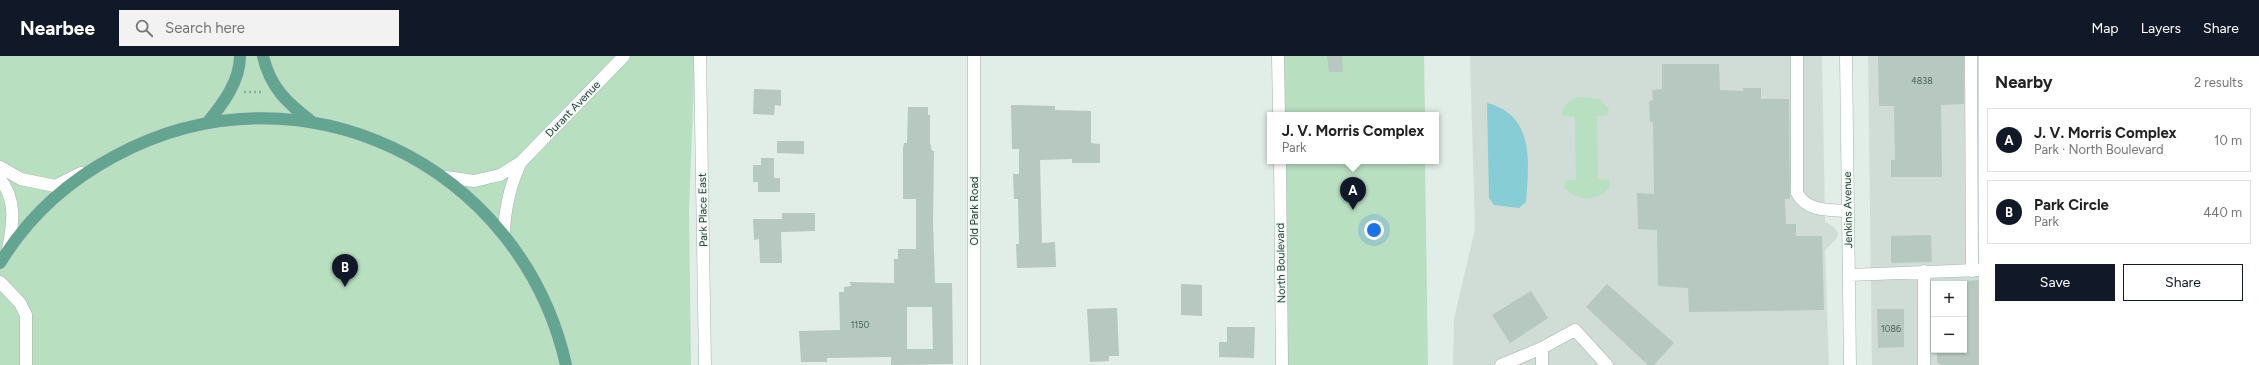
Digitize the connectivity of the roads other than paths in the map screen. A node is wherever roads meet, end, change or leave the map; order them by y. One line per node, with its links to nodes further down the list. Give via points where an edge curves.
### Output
1 (240, 56): 12 (main road, via 240,66 226,101)
2 (264, 56): 11 (main road, via 267,71 286,102)
3 (624, 56): 13 (street, Durant Avenue)
4 (700, 56): 30 (street, Park Place East)
5 (974, 56): 31 (street, Old Park Road)
6 (1278, 56): 10 (street)
7 (1797, 56): 19 (street, via 1797,193 1807,205)
8 (1846, 56): 19 (street, Jenkins Avenue)
9 (1971, 56): 24 (street)
10 (1279, 112)
11 (311, 121): 12 (main road, via 259,118); 17 (main road, via 382,142)
12 (207, 123): 15 (main road, via 168,132 130,147)
13 (521, 162): 17 (street, Durant Avenue, via 500,175 474,181); 20 (street, Durant Avenue, via 511,183 504,214)
14 (1280, 164): 32 (street, North Boulevard)
15 (95, 166): 16 (street, via 55,186 21,179); 21 (main road, via 63,190 33,218)
16 (0, 167)
17 (446, 177): 20 (main road)
18 (0, 179): 21 (street, via 11,200 14,222)
19 (1848, 211): 25 (street, Jenkins Avenue)
20 (504, 232): 29 (main road, via 541,290 554,322)
21 (8, 249): 22 (main road)
22 (0, 263)
23 (1924, 271): 24 (street); 25 (street); 37 (street)
24 (1975, 271)
25 (1849, 274): 36 (street, Jenkins Avenue)
26 (0, 282): 28 (street, via 20,303 26,315)
27 (1542, 348): 33 (street); 34 (street); 35 (street, via 1575,330)
28 (26, 365)
29 (566, 365)
30 (705, 365)
31 (974, 365)
32 (1282, 365)
33 (1502, 365)
34 (1542, 365)
35 (1607, 365)
36 (1850, 365)
37 (1924, 365)

